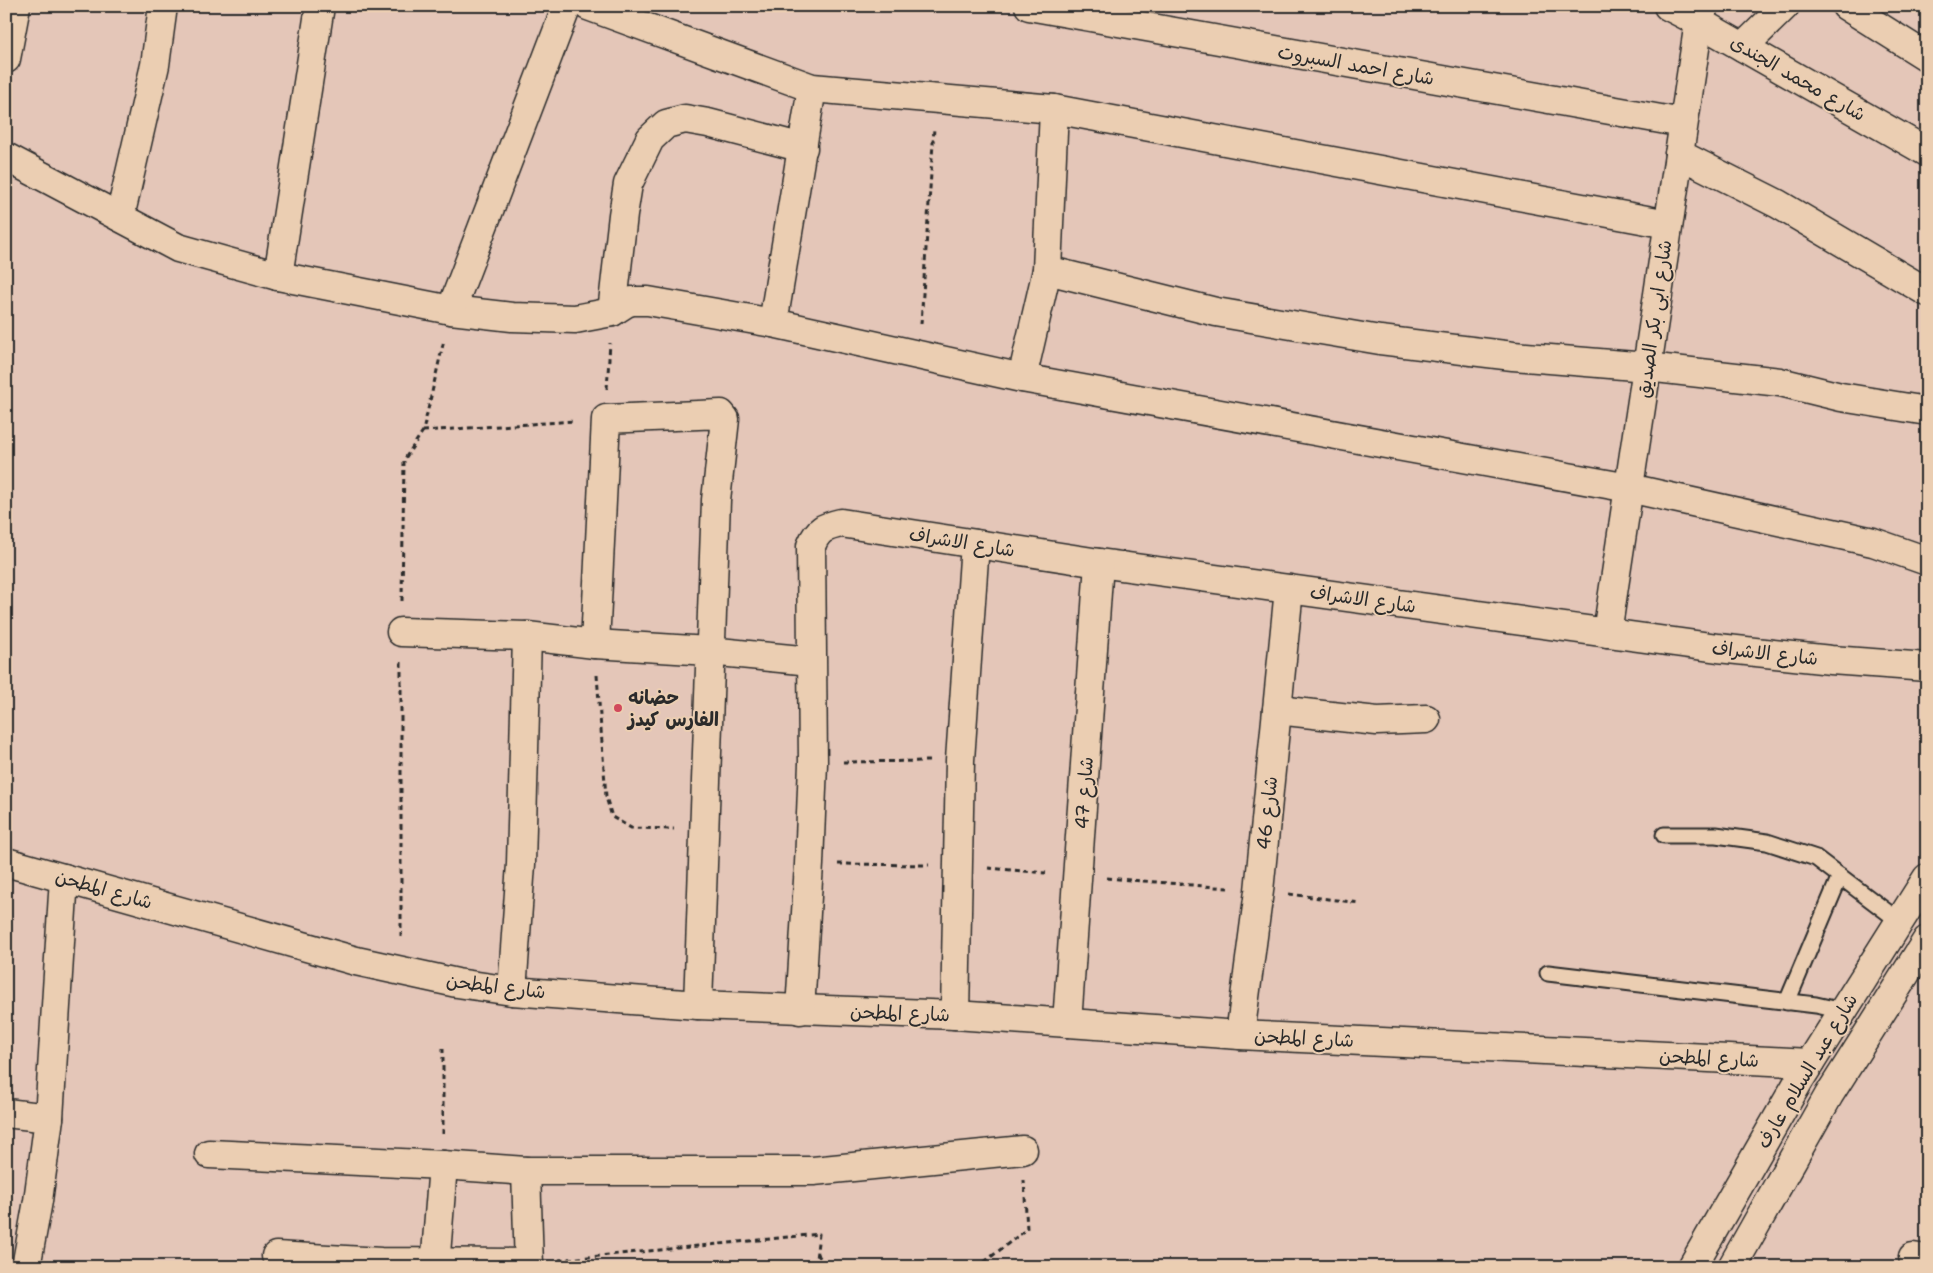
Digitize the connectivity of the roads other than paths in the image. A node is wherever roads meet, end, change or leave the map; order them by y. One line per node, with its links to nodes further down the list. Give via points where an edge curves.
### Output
1 (16, 6): 13 (street)
2 (163, 6): 21 (street, via 155,66)
3 (320, 6): 24 (street)
4 (567, 6): 26 (street)
5 (588, 6): 14 (street)
6 (1029, 6): 16 (street, شارع احمد السبروت)
7 (1668, 6): 10 (street, شارع محمد الجندى)
8 (1785, 6): 11 (street)
9 (1846, 6): 12 (street)
10 (1701, 14): 11 (street, شارع محمد الجندى); 16 (street, شارع ابى بكر الصديق)
11 (1743, 47): 18 (street, شارع محمد الجندى)
12 (1927, 57)
13 (6, 59)
14 (812, 88): 15 (street); 17 (street)
15 (1054, 109): 22 (street); 23 (street)
16 (1683, 123): 19 (street, شارع ابى بكر الصديق)
17 (803, 148): 27 (street, via 708,123 685,119 666,124 650,139 628,184); 28 (street)
18 (1927, 152)
19 (1679, 154): 22 (street, شارع ابى بكر الصديق); 25 (street, via 1778,204)
20 (6, 157): 21 (street)
21 (120, 217): 24 (street, via 178,248)
22 (1668, 224): 29 (street, شارع ابى بكر الصديق)
23 (1047, 270): 29 (street, via 1216,312 1380,340 1513,356); 30 (street)
24 (278, 276): 26 (street)
25 (1927, 292)
26 (451, 310): 27 (street, via 512,317 575,319)
27 (612, 312): 28 (street, via 626,302 648,302)
28 (773, 323): 30 (street)
29 (1648, 367): 31 (street, via 1780,382 1841,397); 32 (street, شارع ابى بكر الصديق)
30 (1022, 378): 32 (street)
31 (1927, 411)
32 (1628, 488): 34 (street, via 1873,542); 38 (street, شارع ابى بكر الصديق)
33 (975, 544): 35 (street, شارع الاشراف); 42 (street, شارع الاشراف, via 841,524 816,534 811,546); 59 (street, via 960,760)
34 (1927, 561)
35 (1099, 563): 36 (street, شارع الاشراف); 60 (street, شارع 47)
36 (1289, 589): 38 (street, شارع الاشراف); 44 (street, شارع 46)
37 (401, 632): 39 (street)
38 (1607, 633): 43 (street, شارع الاشراف, via 1728,650)
39 (527, 636): 40 (street); 54 (street, via 521,864)
40 (595, 644): 41 (street); 41 (street, via 606,419 717,414 724,416 725,420 716,500)
41 (709, 651): 42 (street); 56 (street)
42 (811, 661): 57 (street, via 813,763)
43 (1927, 667)
44 (1277, 710): 45 (street, via 1377,721); 61 (street, شارع 46, via 1259,891)
45 (1426, 719)
46 (1664, 835): 48 (lane, via 1716,835 1767,842 1816,858)
47 (6, 862): 49 (street, شارع المطحن)
48 (1840, 876): 51 (lane); 55 (lane)
49 (64, 878): 54 (street, شارع المطحن, via 356,961 457,983); 65 (street)
50 (1927, 878): 51 (street, شارع عبد السلام عارف)
51 (1899, 921): 58 (street, شارع عبد السلام عارف)
52 (1927, 940): 63 (street, شارع عبد السلام عارف)
53 (1548, 973): 55 (lane)
54 (512, 991): 56 (street, شارع المطحن)
55 (1787, 1002): 58 (lane)
56 (698, 1005): 57 (street, شارع المطحن)
57 (800, 1010): 59 (street, شارع المطحن)
58 (1842, 1011): 62 (street, شارع عبد السلام عارف)
59 (955, 1016): 60 (street, شارع المطحن)
60 (1067, 1023): 61 (street, شارع المطحن)
61 (1240, 1035): 62 (street, شارع المطحن)
62 (1805, 1071): 63 (street); 74 (street, شارع عبد السلام عارف)
63 (1829, 1095): 75 (street, شارع عبد السلام عارف)
64 (6, 1113): 65 (street)
65 (49, 1118): 73 (street)
66 (1023, 1150): 69 (street, via 813,1171)
67 (209, 1154): 68 (street)
68 (442, 1165): 69 (street); 71 (street)
69 (526, 1171): 72 (street)
70 (276, 1256): 71 (street)
71 (436, 1265): 72 (street)
72 (529, 1265)
73 (26, 1267)
74 (1692, 1267)
75 (1732, 1267)

